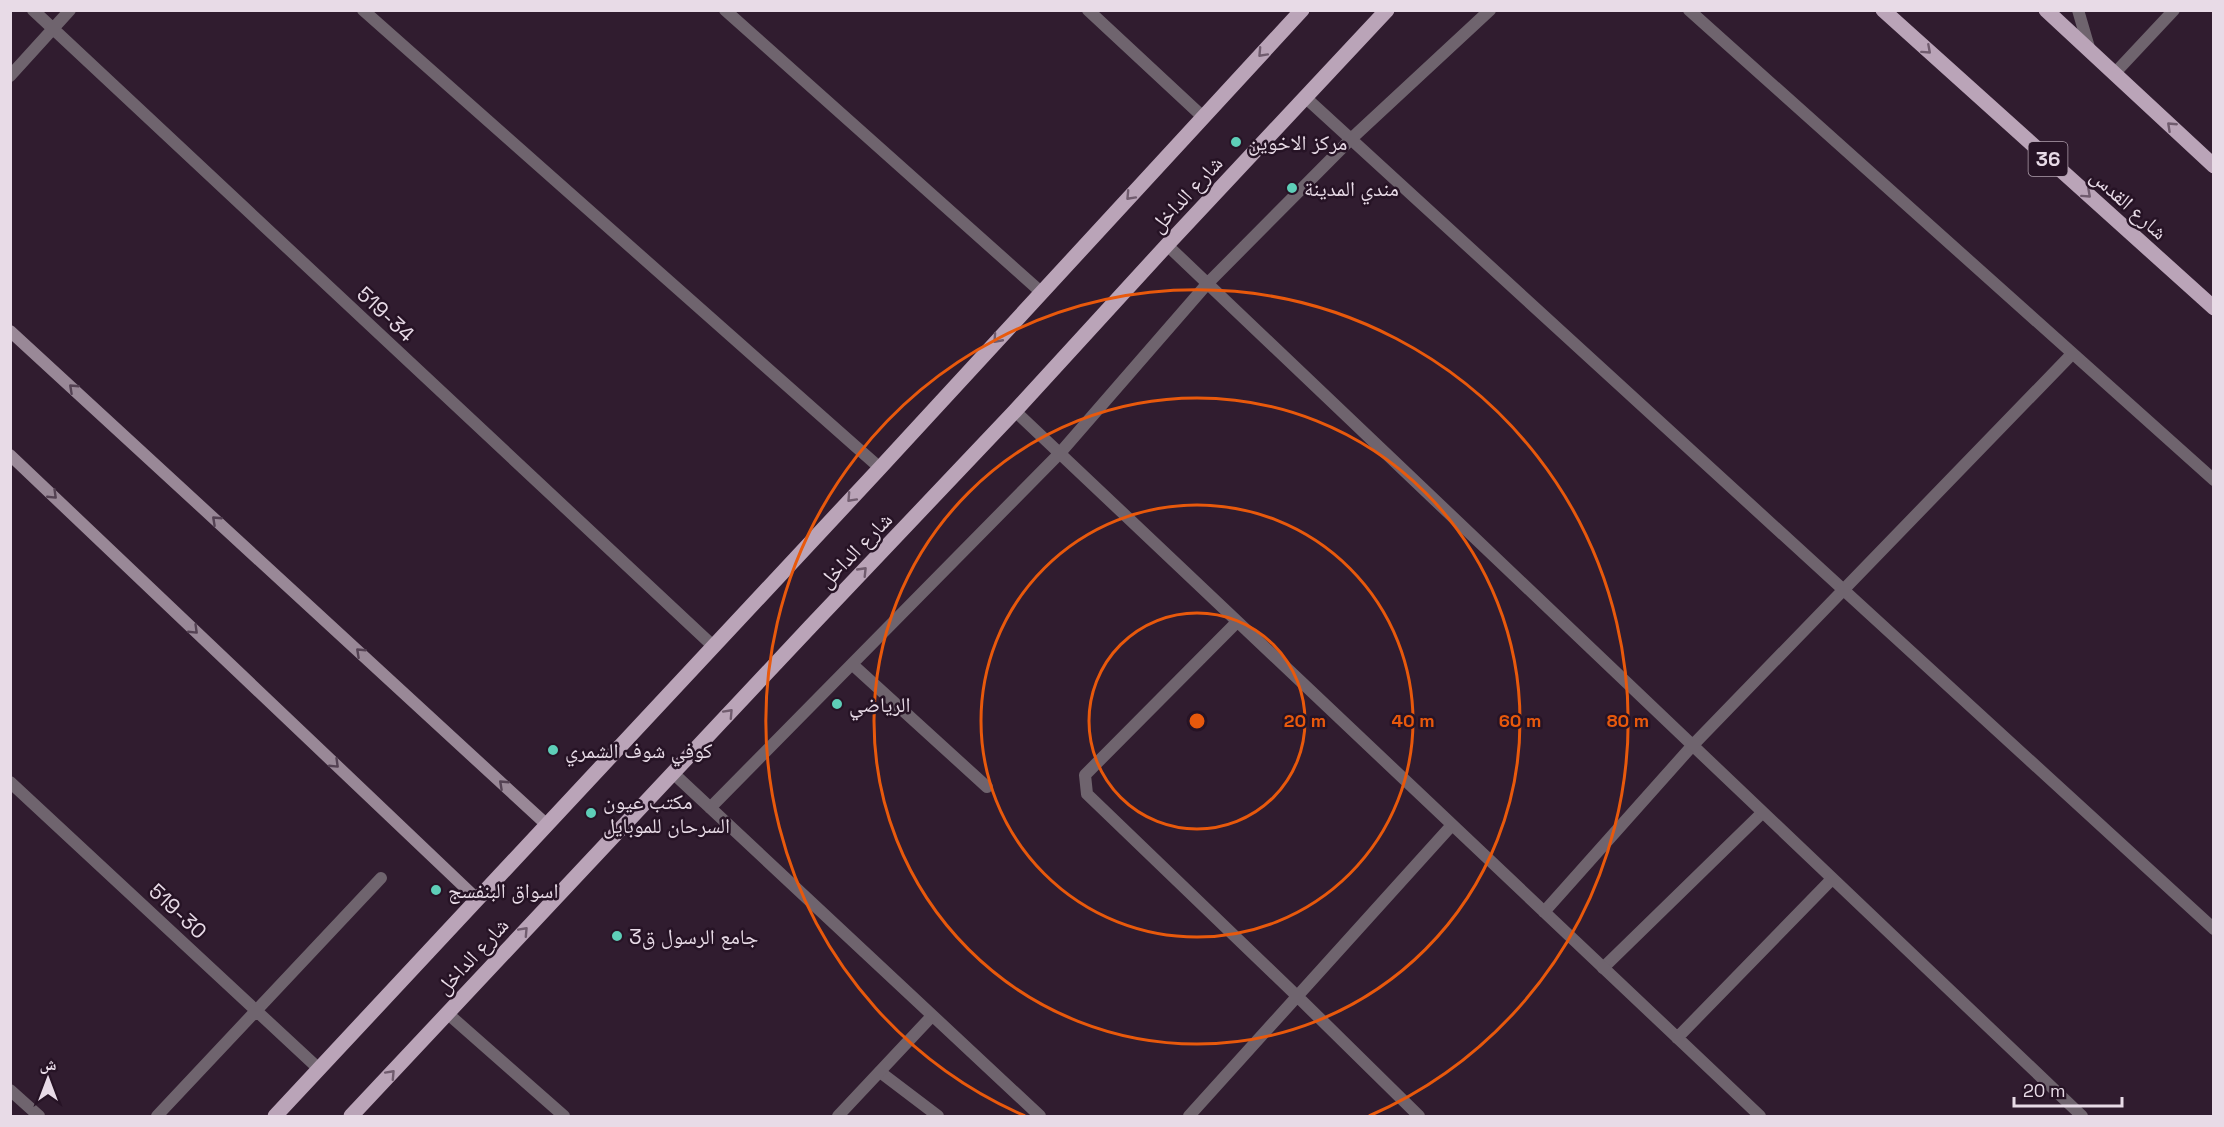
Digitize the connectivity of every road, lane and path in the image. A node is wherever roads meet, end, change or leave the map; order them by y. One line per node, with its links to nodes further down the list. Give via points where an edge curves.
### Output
1 (33, 10): 14 (street, 519-34)
2 (70, 10): 14 (street)
3 (363, 10): 31 (street)
4 (725, 10): 24 (street)
5 (1088, 10): 19 (street)
6 (1302, 10): 19 (main road, شارع الداخل, one-way to 19)
7 (1388, 10): 18 (main road, شارع الداخل)
8 (1490, 10): 20 (street)
9 (1689, 10): 27 (street)
10 (1883, 10): 25 (main road, شارع القدس / 36, one-way to 25)
11 (2046, 10): 15 (main road)
12 (2078, 10): 15 (street)
13 (2174, 10): 16 (street)
14 (53, 29): 17 (street); 35 (street, 519-34)
15 (2091, 52): 16 (main road)
16 (2114, 74): 21 (main road, one-way to 16)
17 (10, 76)
18 (1306, 98): 20 (street); 22 (main road, شارع الداخل)
19 (1203, 117): 24 (main road, شارع الداخل, one-way to 24)
20 (1350, 139): 23 (street); 33 (street)
21 (2214, 166)
22 (1167, 245): 23 (street); 28 (main road, شارع الداخل)
23 (1207, 284): 29 (street); 37 (street)
24 (1041, 292): 31 (main road, شارع الداخل, one-way to 31)
25 (2214, 308)
26 (10, 331): 43 (street, one-way to 26)
27 (2072, 354): 32 (street); 33 (street)
28 (1016, 411): 29 (street); 38 (main road, شارع الداخل, one-way to 28)
29 (1060, 453): 34 (street); 36 (street)
30 (10, 455): 47 (street, one-way to 47)
31 (880, 468): 35 (main road, شارع الداخل, one-way to 35)
32 (2214, 480)
33 (1844, 591): 37 (street); 49 (street)
34 (1237, 622): 44 (street); 51 (street, via 1085,775 1087,794)
35 (712, 645): 43 (main road, شارع الداخل)
36 (853, 665): 40 (street); 41 (street)
37 (1692, 746): 42 (street); 48 (street)
38 (673, 773): 41 (street); 53 (main road, شارع الداخل, one-way to 38)
39 (10, 782): 52 (street, 519-30)
40 (987, 787)
41 (710, 808): 54 (street)
42 (1762, 813): 46 (street); 50 (street)
43 (546, 824): 47 (main road, شارع الداخل)
44 (1452, 825): 48 (street); 51 (street)
45 (381, 878): 52 (street)
46 (1832, 879): 55 (street); 70 (street)
47 (477, 899): 56 (main road, شارع الداخل)
48 (1544, 912): 50 (street)
49 (2214, 929)
50 (1603, 968): 55 (street)
51 (1297, 996): 67 (street); 68 (street)
52 (257, 1012): 56 (street, 519-30); 60 (street)
53 (447, 1013): 62 (main road, شارع الداخل, one-way to 53); 63 (street)
54 (932, 1016): 57 (street); 66 (street)
55 (1677, 1038): 69 (street)
56 (319, 1069): 61 (main road, شارع الداخل)
57 (879, 1072): 64 (street); 65 (street)
58 (10, 1090): 59 (street)
59 (39, 1116)
60 (157, 1116)
61 (275, 1116)
62 (351, 1116)
63 (564, 1116)
64 (838, 1116)
65 (938, 1116)
66 (1040, 1116)
67 (1189, 1116)
68 (1419, 1116)
69 (1760, 1116)
70 (2082, 1116)

